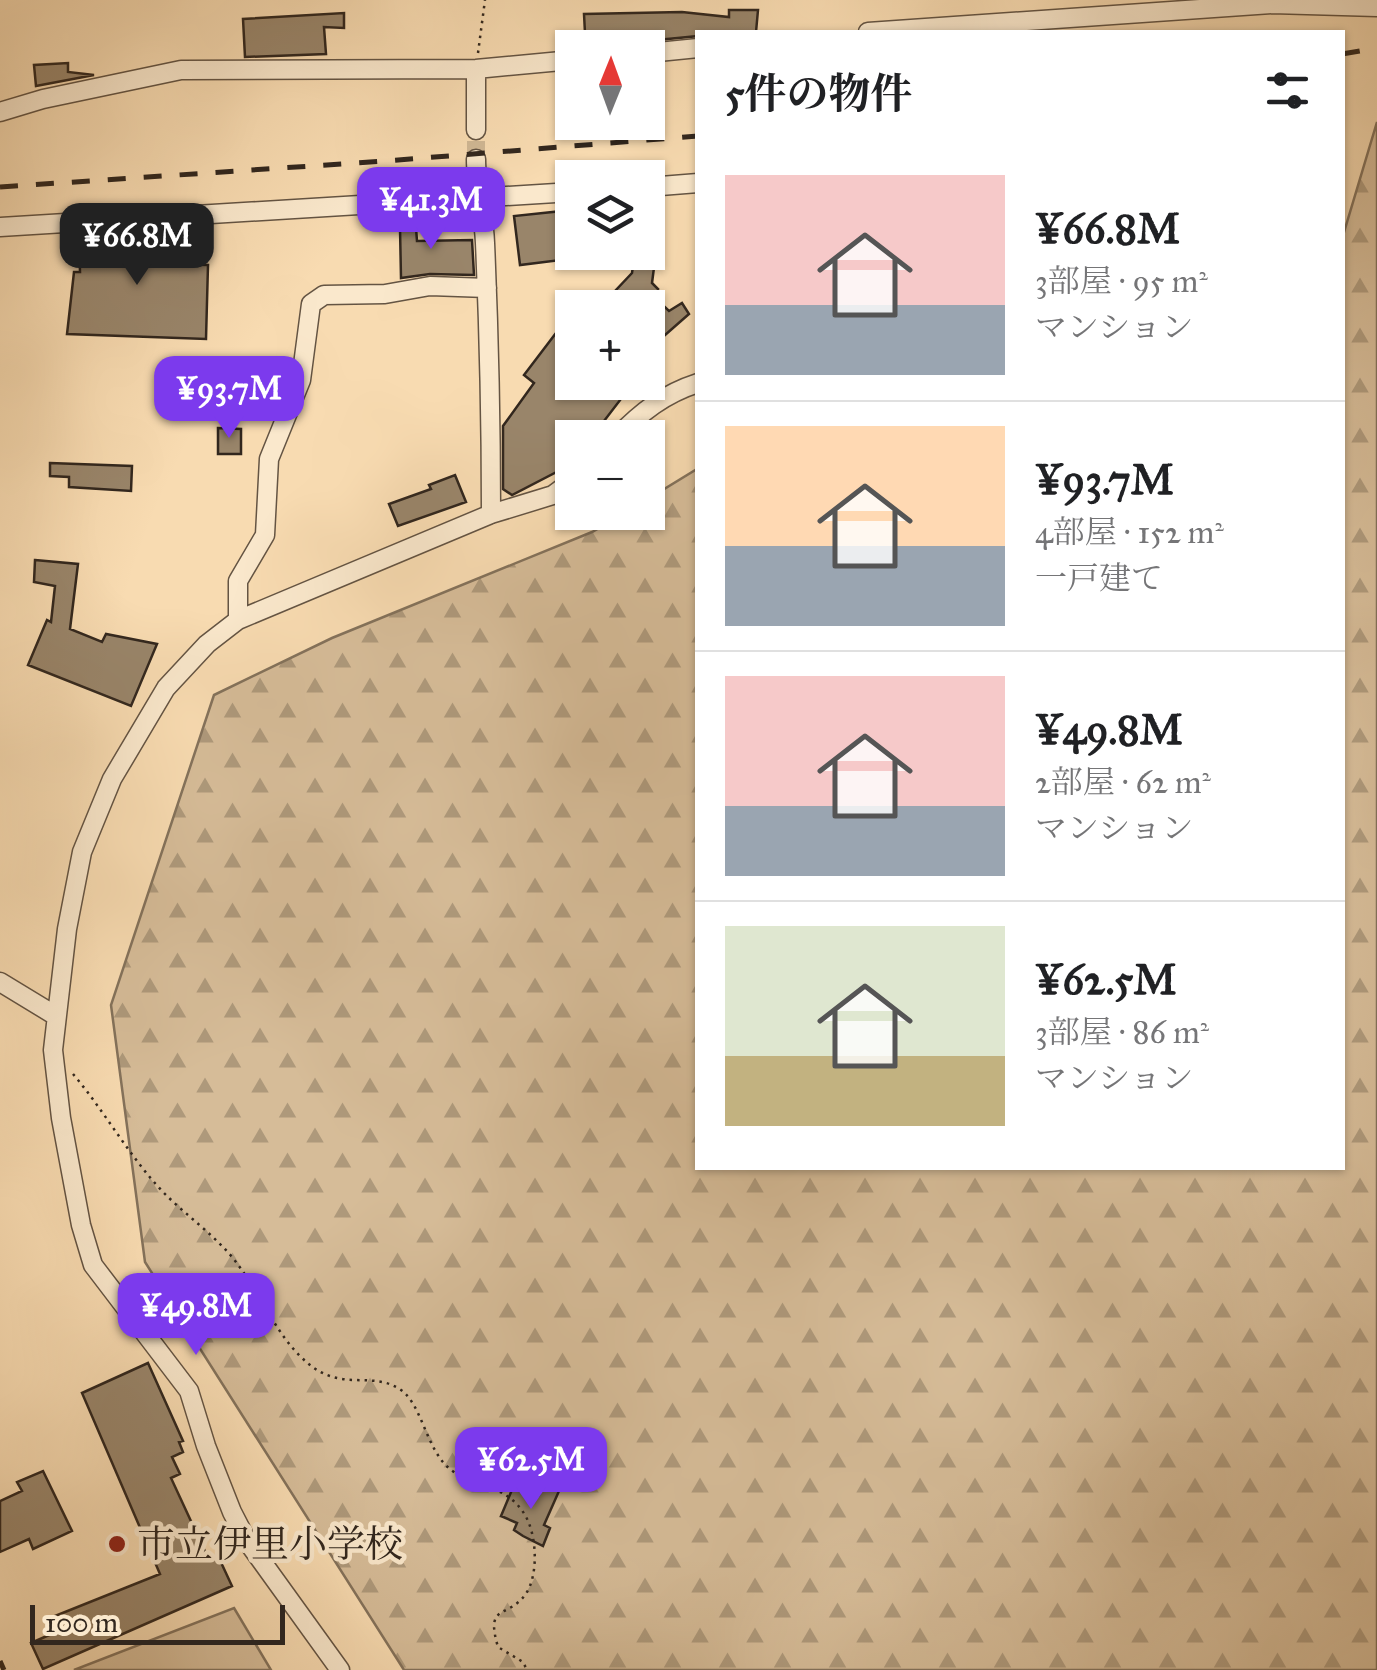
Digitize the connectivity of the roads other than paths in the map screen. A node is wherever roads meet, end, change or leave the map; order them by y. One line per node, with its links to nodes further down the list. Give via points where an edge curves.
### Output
1 (1173, 6): 2 (street); 3 (street)
2 (1377, 7)
3 (1142, 23): 4 (street)
4 (929, 30)
5 (695, 48): 6 (street)
6 (665, 51)
7 (555, 62): 8 (street)
8 (476, 69): 9 (street, via 181,70); 10 (street)
9 (0, 112)
10 (476, 130)
11 (476, 159): 15 (street)
12 (695, 183): 13 (street)
13 (665, 186)
14 (555, 193): 15 (street)
15 (478, 200): 16 (street); 17 (street)
16 (0, 227)
17 (487, 288): 21 (street); 22 (street, via 324,295 311,304 300,380 269,459 266,535 238,581)
18 (695, 384): 19 (street, via 668,393)
19 (634, 420)
20 (555, 494): 21 (street)
21 (491, 514): 22 (street)
22 (238, 620): 24 (street, via 166,688 112,780 82,852)
23 (0, 982): 24 (street)
24 (56, 1016): 25 (street, via 53,1050 64,1136 92,1265 189,1391 247,1541)
25 (340, 1670)

